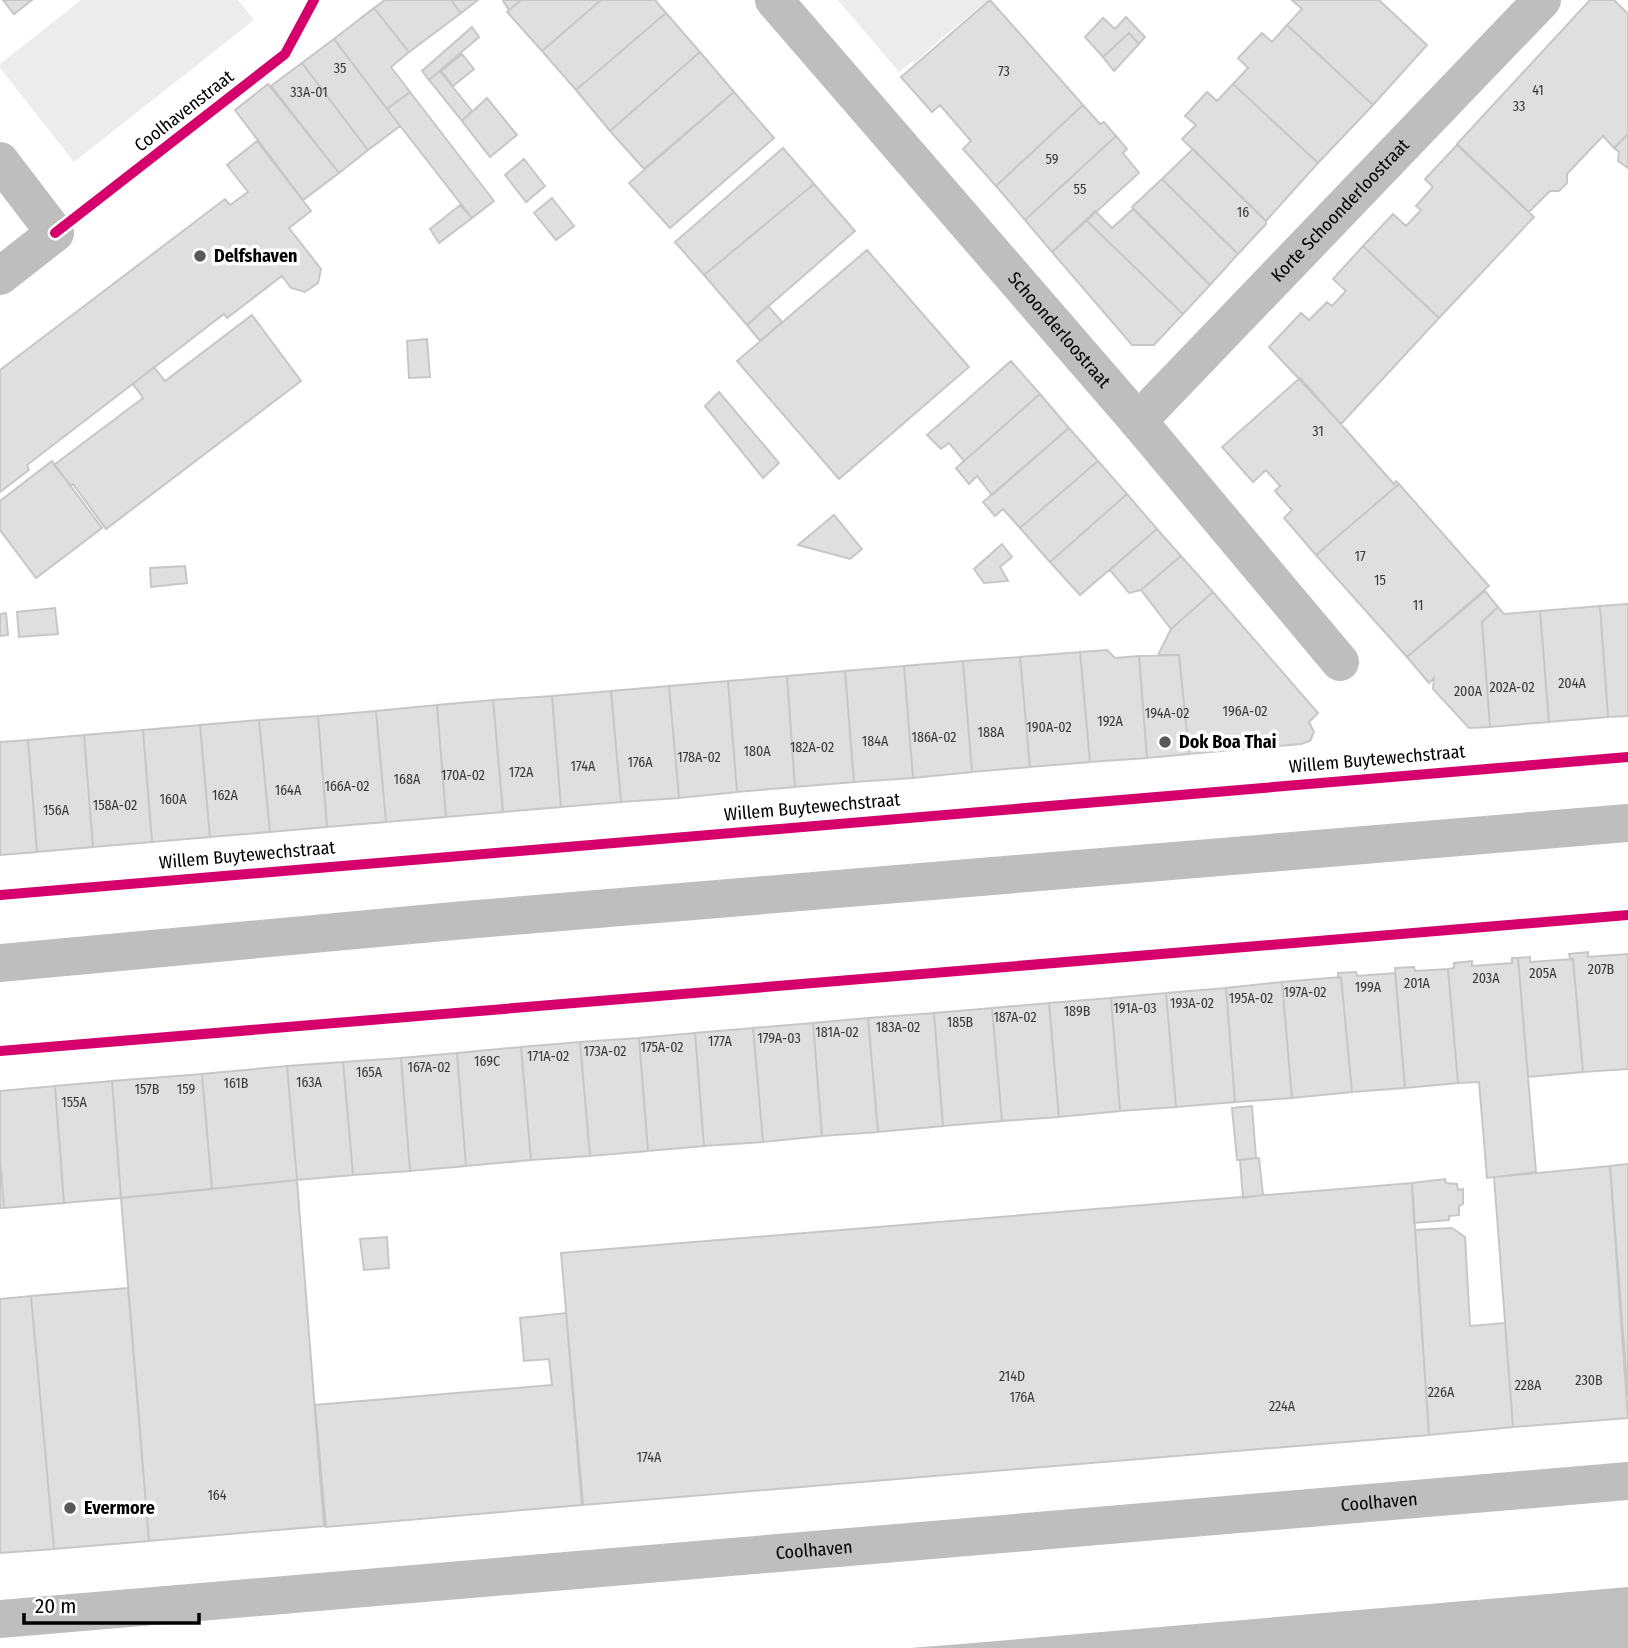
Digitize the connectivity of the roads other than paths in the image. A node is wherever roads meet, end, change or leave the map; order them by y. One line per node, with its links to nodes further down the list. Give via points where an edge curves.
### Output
1 (774, 0): 5 (street, Schoonderloostraat)
2 (1542, 0): 5 (street, Korte Schoonderloostraat)
3 (0, 161): 4 (street, via 55,233)
4 (0, 276)
5 (1138, 421): 6 (street, Schoonderloostraat)
6 (1340, 662)
7 (1628, 823): 8 (street)
8 (0, 963)
9 (1628, 1481): 10 (street, Coolhaven)
10 (0, 1619)

